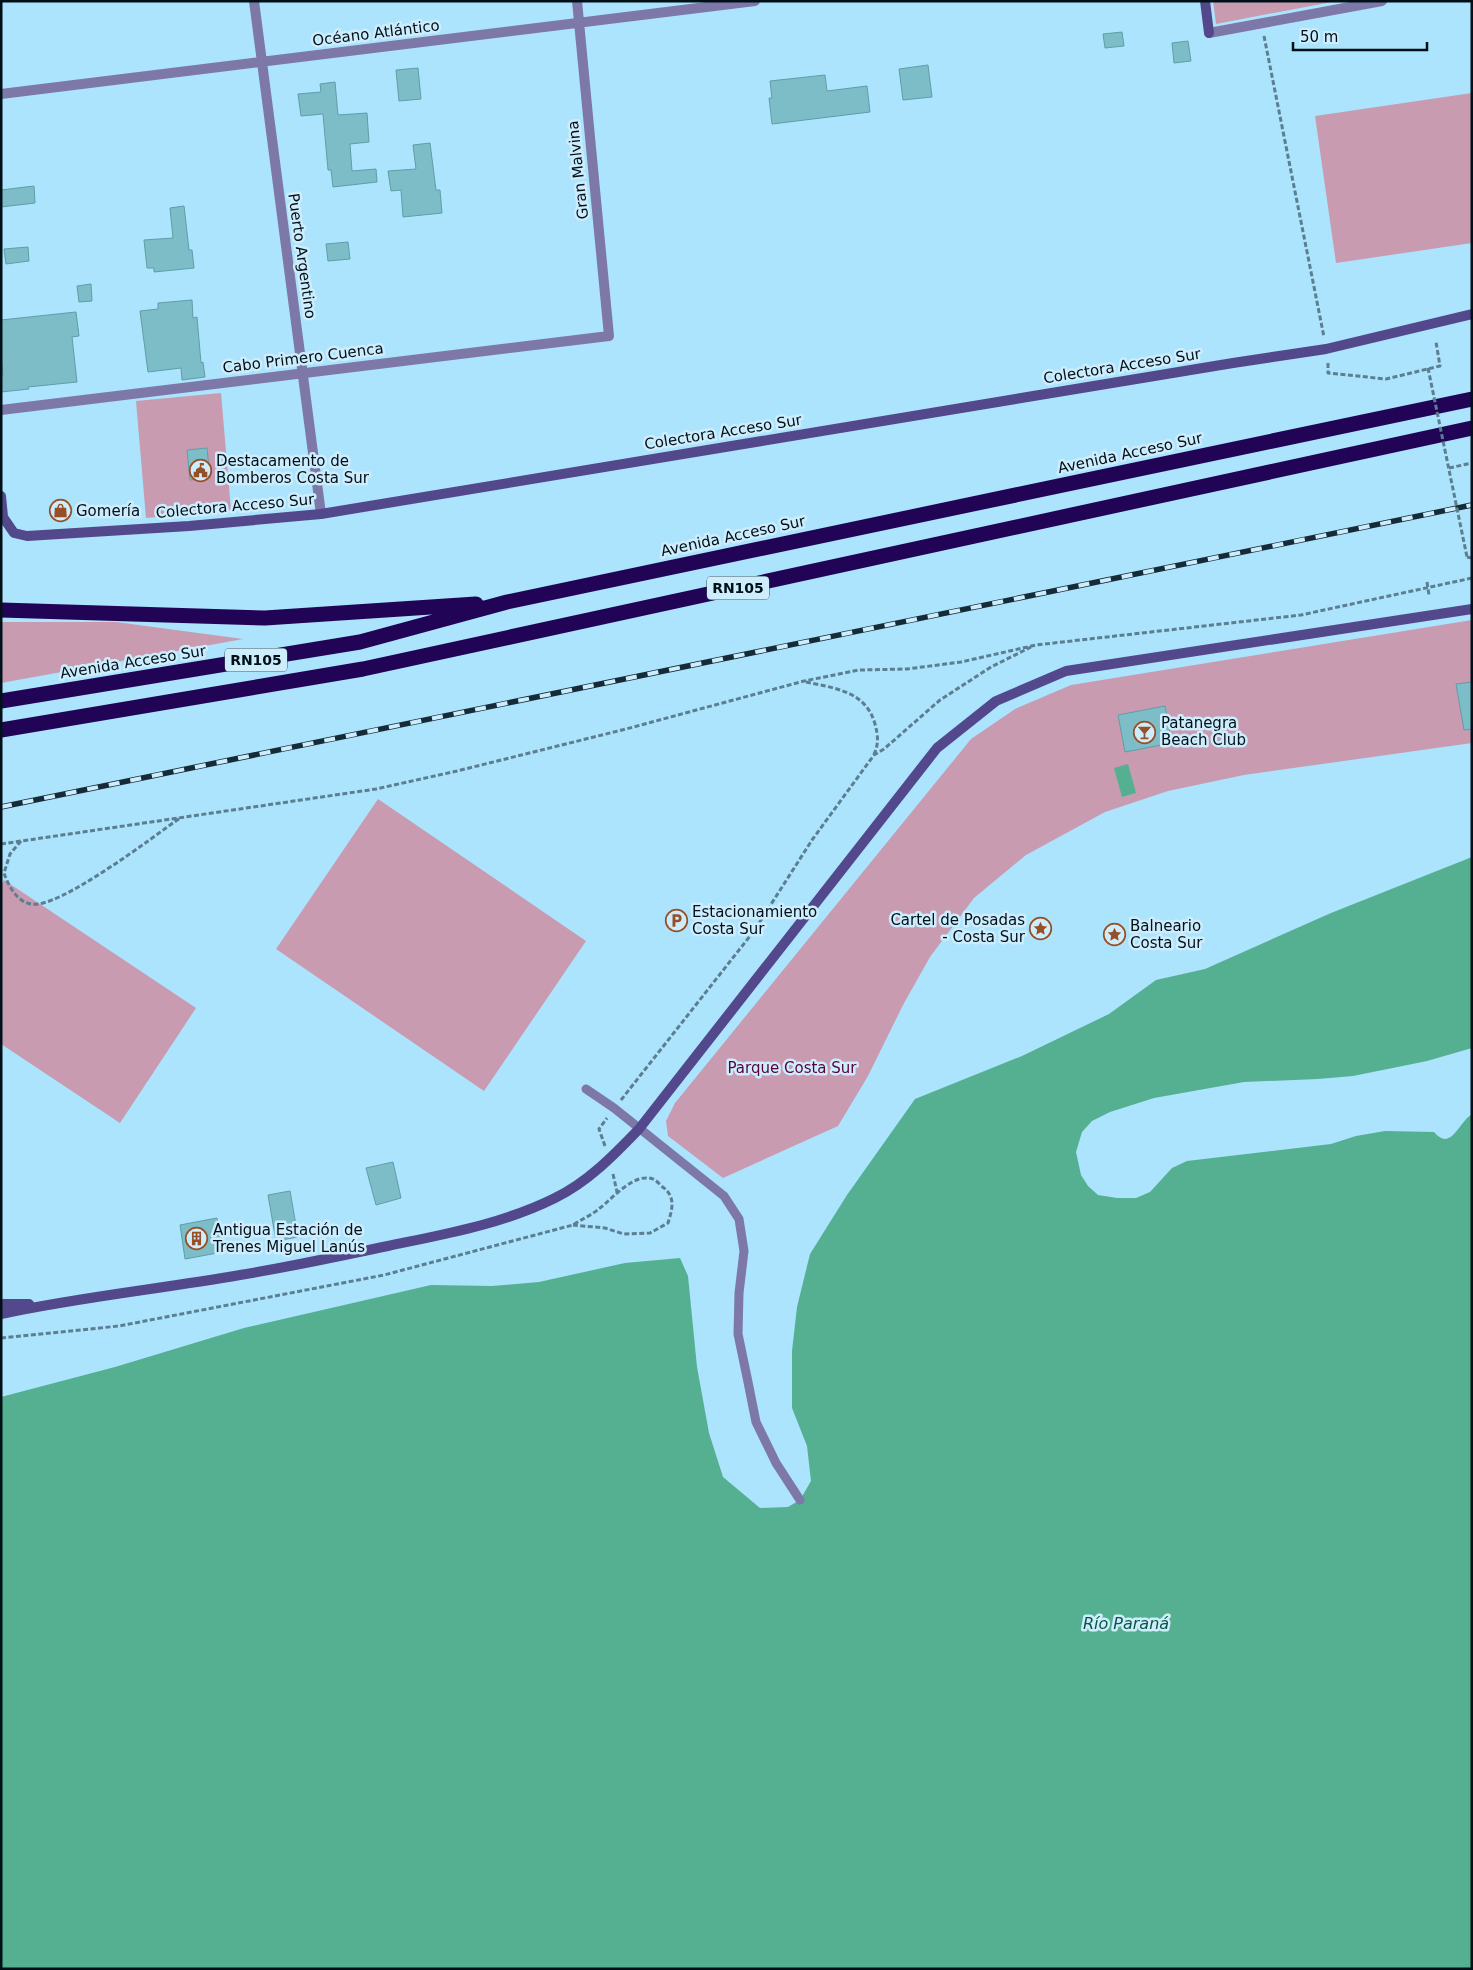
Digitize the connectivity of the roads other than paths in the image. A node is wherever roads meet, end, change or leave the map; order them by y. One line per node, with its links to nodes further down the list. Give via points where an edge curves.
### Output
1 (254, 1): 8 (street, Puerto Argentino)
2 (576, 1): 6 (street, Gran Malvina)
3 (755, 1): 6 (street, Océano Atlántico)
4 (1205, 1): 7 (main road)
5 (1382, 1): 7 (street)
6 (579, 23): 8 (street, Océano Atlántico); 11 (street, Gran Malvina)
7 (1209, 33)
8 (261, 62): 9 (street, Océano Atlántico); 12 (street, Puerto Argentino)
9 (1, 94)
10 (1472, 314): 17 (main road, Colectora Acceso Sur, via 1326,349)
11 (609, 336): 12 (street, Cabo Primero Cuenca)
12 (302, 373): 14 (street, Cabo Primero Cuenca); 17 (street, Puerto Argentino)
13 (1472, 398): 18 (highway, Avenida Acceso Sur / RN105)
14 (1, 410)
15 (1472, 428): 22 (highway, RN105, via 363,670)
16 (1, 496): 17 (main road, Colectora Acceso Sur, via 4,517 14,533 27,536)
17 (320, 514)
18 (507, 602): 20 (highway, via 265,618); 21 (highway, Avenida Acceso Sur / RN105, via 360,642)
19 (1472, 609): 24 (main road, via 1066,671 996,702 937,748)
20 (1, 610)
21 (1, 701)
22 (1, 730)
23 (586, 1089): 24 (lane)
24 (640, 1129): 26 (main road, via 609,1160 557,1197 507,1218 306,1264); 28 (lane, via 724,1196 739,1219 744,1251 738,1334 756,1422 776,1464)
25 (1, 1304): 26 (main road)
26 (47, 1304): 27 (main road)
27 (1, 1314)
28 (800, 1500)

